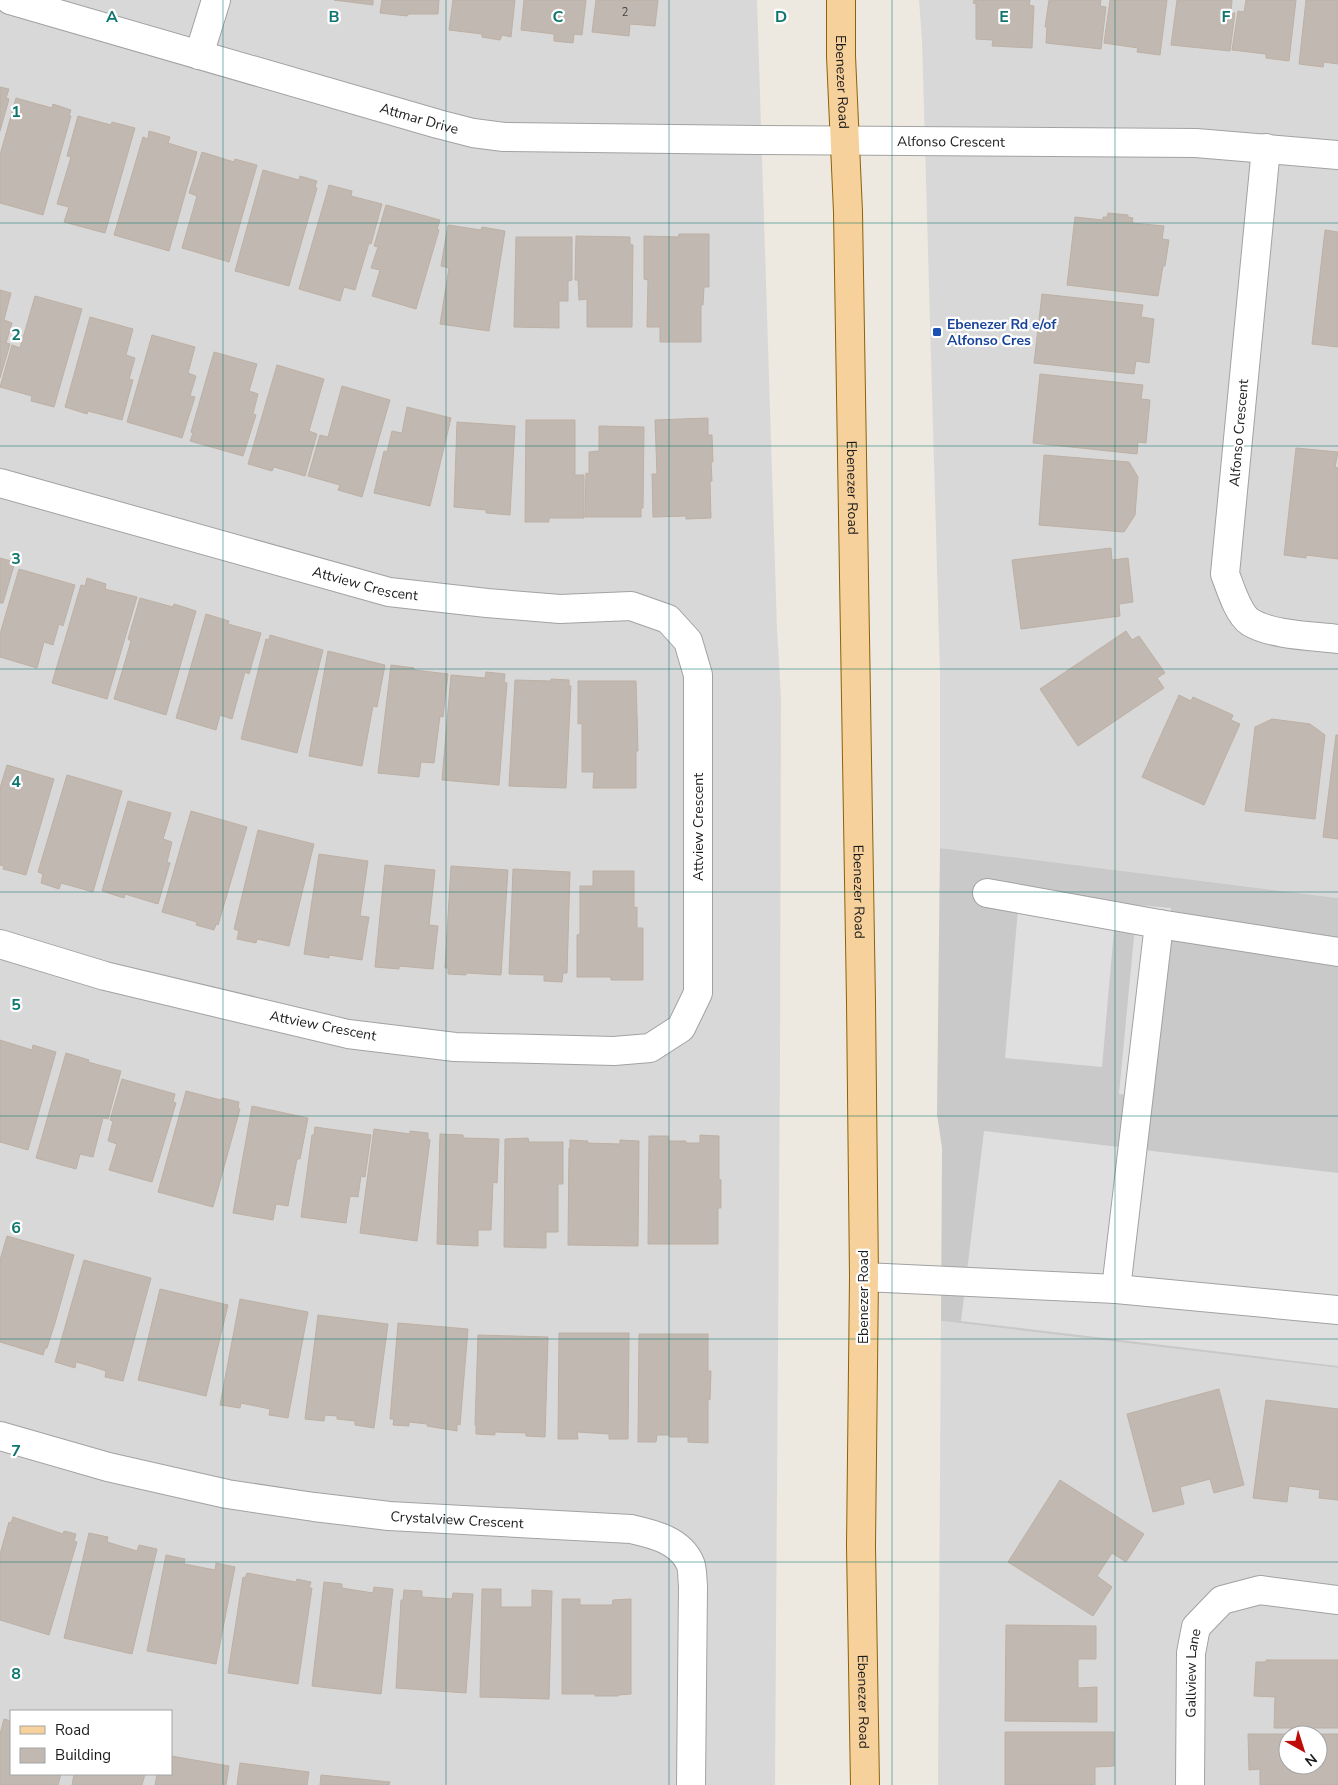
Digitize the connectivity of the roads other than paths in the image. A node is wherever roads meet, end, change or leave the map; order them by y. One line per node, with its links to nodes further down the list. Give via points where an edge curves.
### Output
1 (10, 0): 4 (street, Attmar Drive)
2 (216, 0): 4 (street)
3 (841, 0): 5 (main road, Ebenezer Road)
4 (199, 55): 5 (street, Attmar Drive, via 473,133 504,137)
5 (844, 140): 6 (street, Alfonso Crescent, via 1196,143); 14 (main road, Ebenezer Road, via 848,212)
6 (1266, 148): 7 (street, Alfonso Crescent); 9 (street, Alfonso Crescent, via 1226,574 1234,600 1249,621 1275,632)
7 (1338, 155)
8 (0, 483): 12 (street, Attview Crescent, via 389,592 560,609 631,606 668,619 688,641 698,675 698,993 681,1028 650,1048 614,1051 455,1047 348,1034 105,976)
9 (1338, 639)
10 (987, 893): 11 (street)
11 (1159, 924): 13 (street); 15 (street)
12 (0, 944)
13 (1338, 952)
14 (864, 1277): 15 (street); 20 (main road, Ebenezer Road, via 861,1546)
15 (1116, 1289): 16 (street)
16 (1338, 1310)
17 (0, 1436): 19 (street, Crystalview Crescent, via 108,1467 227,1494 389,1516 631,1529 656,1535 677,1545 690,1563 693,1586)
18 (1338, 1600): 21 (street, Gallview Lane, via 1260,1590 1222,1600 1196,1627 1191,1653)
19 (691, 1785)
20 (864, 1785)
21 (1190, 1785)

